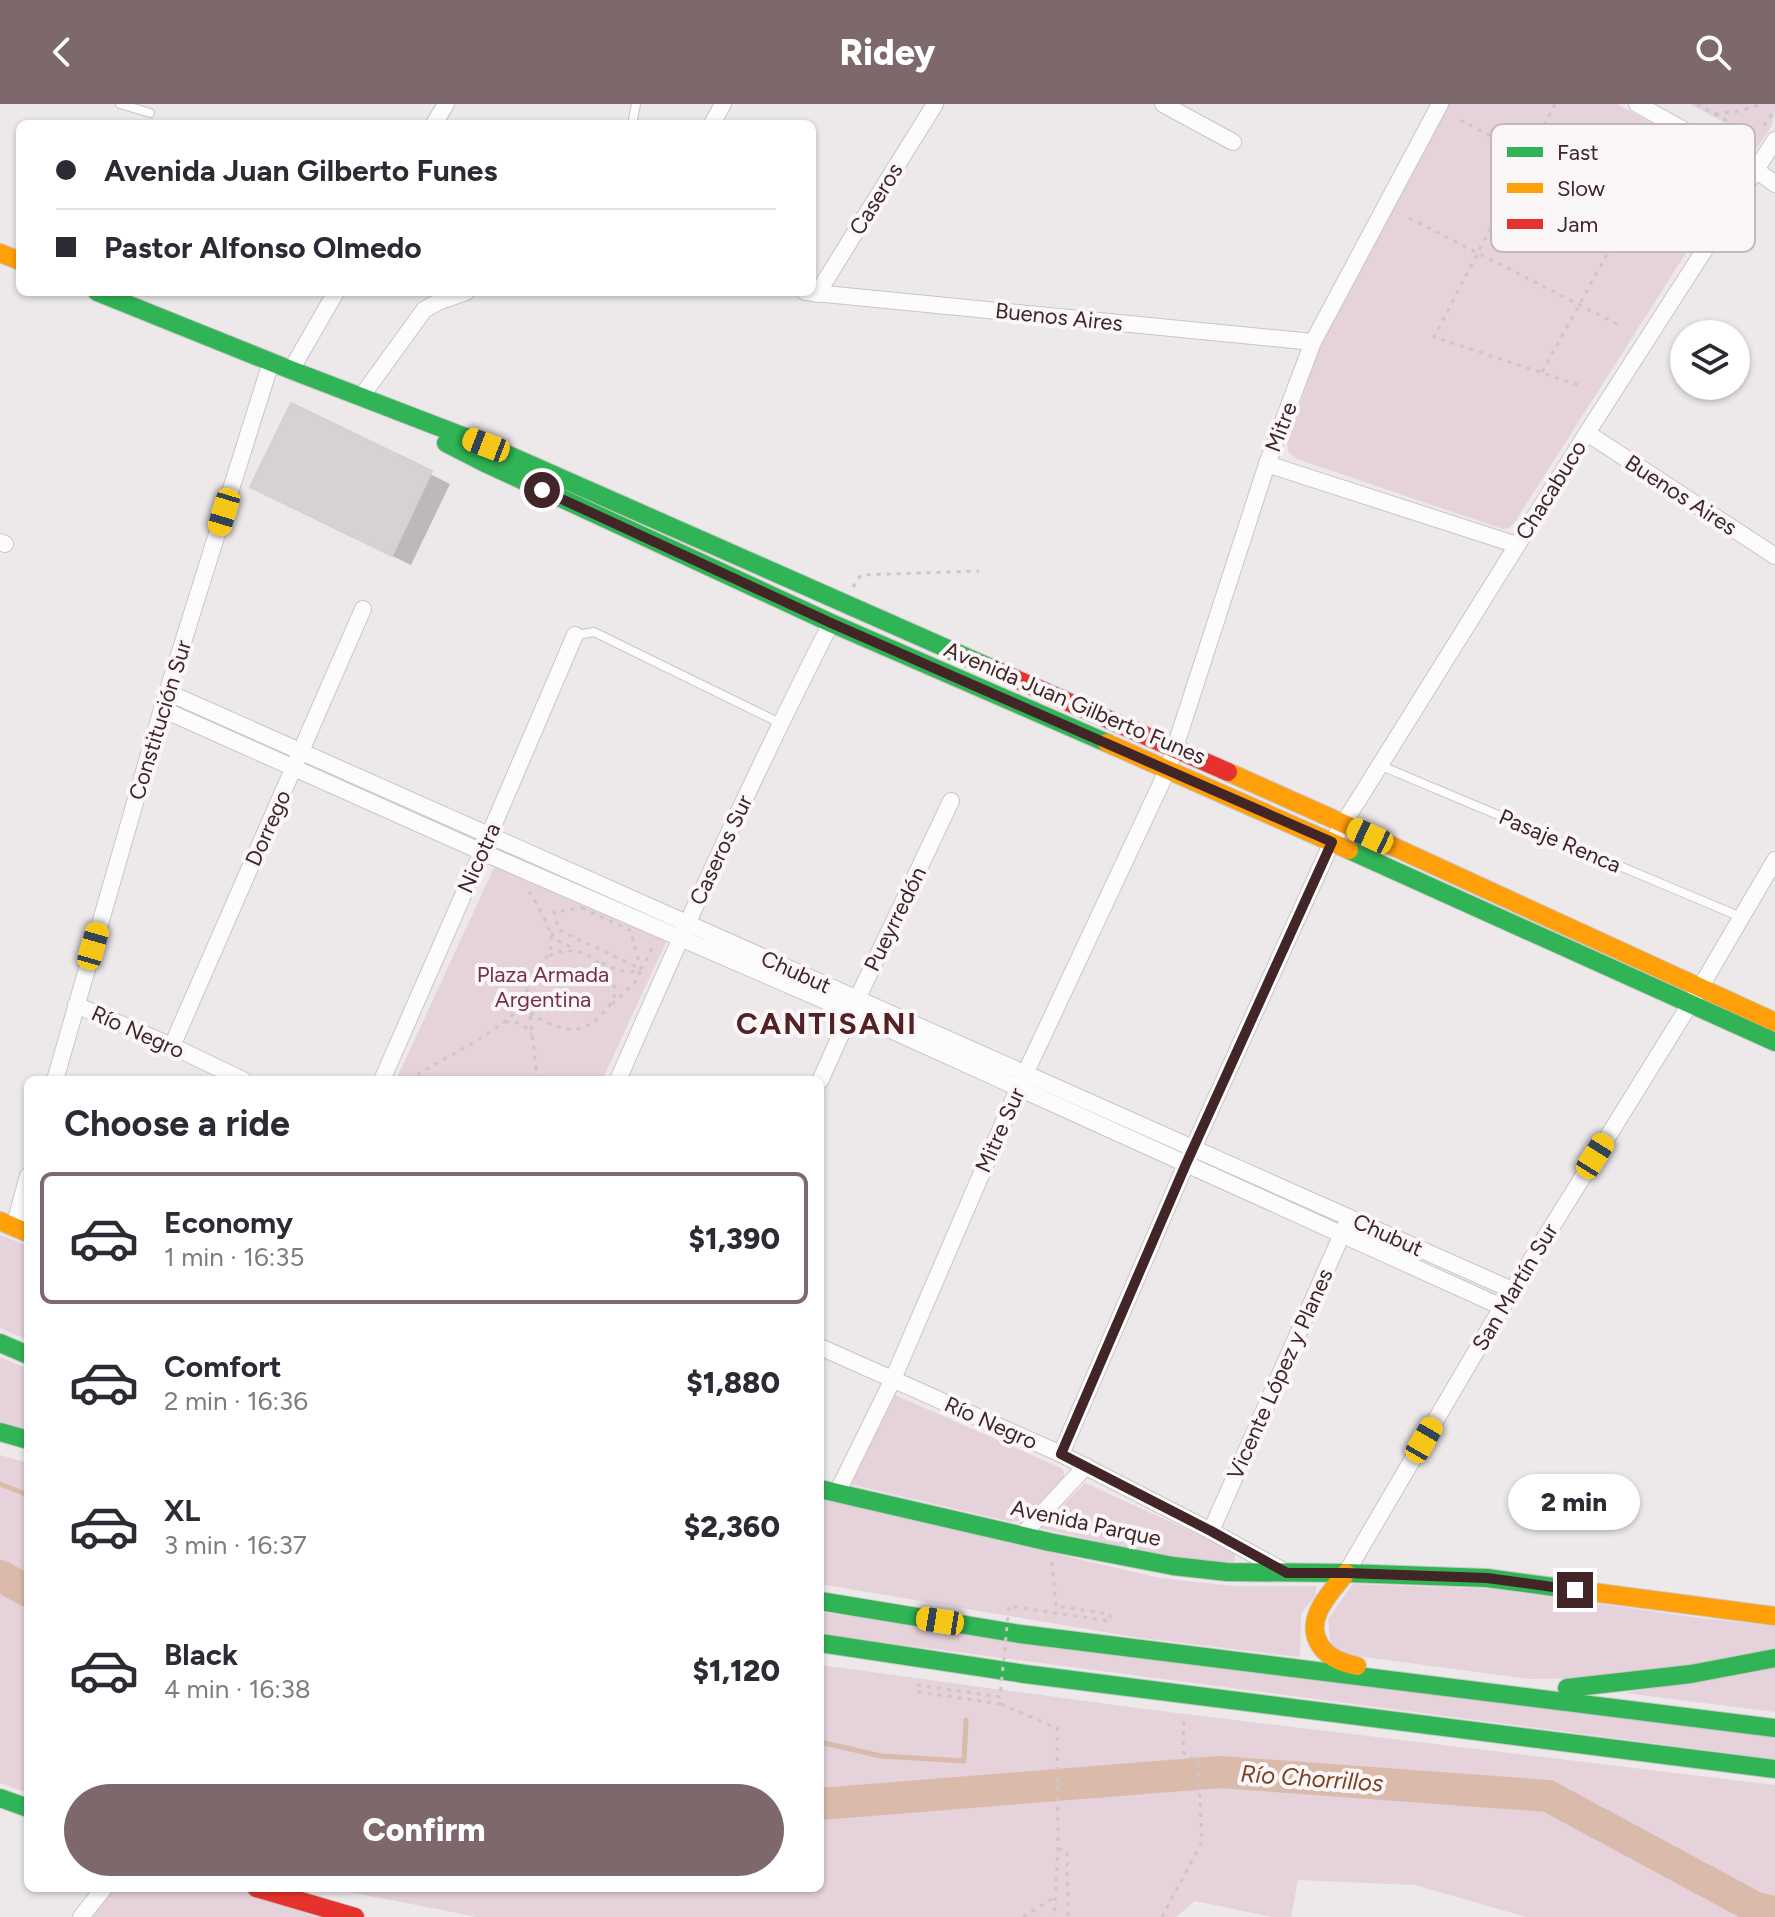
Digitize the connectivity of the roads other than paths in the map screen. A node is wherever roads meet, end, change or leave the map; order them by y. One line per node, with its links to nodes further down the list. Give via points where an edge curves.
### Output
1 (120, 104): 6 (lane)
2 (935, 104): 13 (street, Caseros)
3 (1163, 104): 9 (street)
4 (1440, 104): 18 (street, Mitre)
5 (1637, 104): 7 (street)
6 (150, 113)
7 (1673, 124)
8 (1768, 135): 10 (street, Chacabuco)
9 (1233, 142)
10 (1756, 170): 11 (street)
11 (1775, 184)
12 (1703, 252): 22 (street, Chacabuco)
13 (816, 285)
14 (816, 293): 18 (street, Buenos Aires)
15 (107, 296): 19 (main road, Avenida Juan Gilberto Funes)
16 (334, 296): 20 (street)
17 (455, 296): 21 (street, via 424,310)
18 (1313, 342): 23 (street, Mitre)
19 (271, 362): 20 (main road, Avenida Juan Gilberto Funes); 31 (street, Constitución Sur)
20 (291, 370): 21 (main road, Avenida Juan Gilberto Funes)
21 (361, 397): 27 (main road, Avenida Juan Gilberto Funes, via 485,463); 29 (main road, Avenida Juan Gilberto Funes, via 486,445)
22 (1587, 433): 24 (street, Chacabuco); 25 (street, Buenos Aires)
23 (1267, 464): 24 (street); 34 (street, Mitre)
24 (1517, 545): 36 (street, Chacabuco)
25 (1775, 556)
26 (363, 609): 35 (street, Dorrego)
27 (831, 623): 30 (main road, Avenida Juan Gilberto Funes); 33 (street, Caseros Sur)
28 (575, 635): 33 (lane, via 594,632); 41 (street, Nicotra)
29 (956, 651): 30 (main road); 34 (main road, Avenida Juan Gilberto Funes)
30 (945, 673): 38 (main road, Avenida Juan Gilberto Funes)
31 (167, 692): 32 (street, Constitución Sur); 35 (street, Chubut)
32 (162, 709): 37 (street, Chubut); 48 (street, Constitución Sur)
33 (780, 723): 46 (street, Caseros Sur)
34 (1174, 749): 38 (street, Mitre); 40 (main road, Avenida Juan Gilberto Funes)
35 (301, 752): 37 (street, Dorrego); 41 (street, Chubut)
36 (1378, 765): 40 (street, Chacabuco); 45 (lane, Pasaje Renca)
37 (294, 768): 43 (street, Chubut); 52 (street, Dorrego)
38 (1168, 769): 42 (main road, Avenida Juan Gilberto Funes); 58 (street, Mitre Sur)
39 (951, 801): 49 (street, Pueyrredón)
40 (1342, 823): 42 (street, Chacabuco); 47 (main road, Avenida Juan Gilberto Funes)
41 (489, 836): 43 (street, Nicotra); 46 (street, Chubut)
42 (1332, 842): 47 (main road, Avenida Juan Gilberto Funes); 59 (street, Chacabuco)
43 (482, 852): 46 (street, Chubut); 55 (street, Nicotra)
44 (1775, 860): 45 (street, San Martín Sur)
45 (1741, 917): 47 (street, San Martín Sur)
46 (683, 931): 49 (street, Chubut); 56 (street, Caseros Sur)
47 (1695, 996): 50 (main road, Avenida Juan Gilberto Funes); 51 (main road, Avenida Juan Gilberto Funes); 64 (street, San Martín Sur)
48 (76, 1005): 52 (street, Río Negro); 53 (street, Constitución Sur)
49 (854, 1005): 57 (street, Pueyrredón); 58 (street, Chubut)
50 (1775, 1022)
51 (1775, 1042)
52 (172, 1046): 54 (street, Río Negro)
53 (56, 1076)
54 (235, 1076)
55 (384, 1076)
56 (620, 1076)
57 (822, 1076)
58 (1021, 1081): 59 (street, Chubut); 69 (street, Mitre Sur)
59 (1189, 1156): 61 (street, Chubut); 63 (street, Chubut); 72 (street, Chacabuco)
60 (24, 1191): 62 (street)
61 (1349, 1218): 63 (street, Vicente López y Planes); 64 (street, Chubut)
62 (14, 1227)
63 (1342, 1235): 65 (street, Chubut); 75 (street, Vicente López y Planes)
64 (1512, 1290): 65 (street, San Martín Sur)
65 (1502, 1307): 78 (street, San Martín Sur)
66 (0, 1343): 68 (main road)
67 (824, 1349): 69 (street, Río Negro)
68 (24, 1353)
69 (893, 1379): 72 (street, Río Negro); 74 (street, Mitre Sur)
70 (0, 1432): 71 (main road)
71 (24, 1439)
72 (1061, 1454): 73 (street, Río Negro)
73 (1086, 1466): 75 (street, Río Negro); 76 (street)
74 (828, 1491): 76 (main road, Avenida Parque)
75 (1211, 1531): 77 (street, Río Negro)
76 (1022, 1535): 77 (main road, Avenida Parque, via 1173,1566)
77 (1287, 1573): 78 (main road, Avenida Parque)
78 (1346, 1573): 80 (main road, Avenida Parque, via 1487,1578); 83 (main road, via 1315,1617 1315,1641 1327,1655 1347,1664)
79 (824, 1602): 83 (main road, via 1020,1634)
80 (1775, 1616)
81 (824, 1644): 85 (main road)
82 (1775, 1658): 83 (main road, via 1649,1680)
83 (1506, 1693): 84 (main road)
84 (1775, 1728)
85 (1775, 1769)
86 (0, 1798): 87 (main road)
87 (24, 1807)
88 (101, 1892): 90 (street)
89 (270, 1892): 91 (main road)
90 (81, 1917)
91 (355, 1917)

